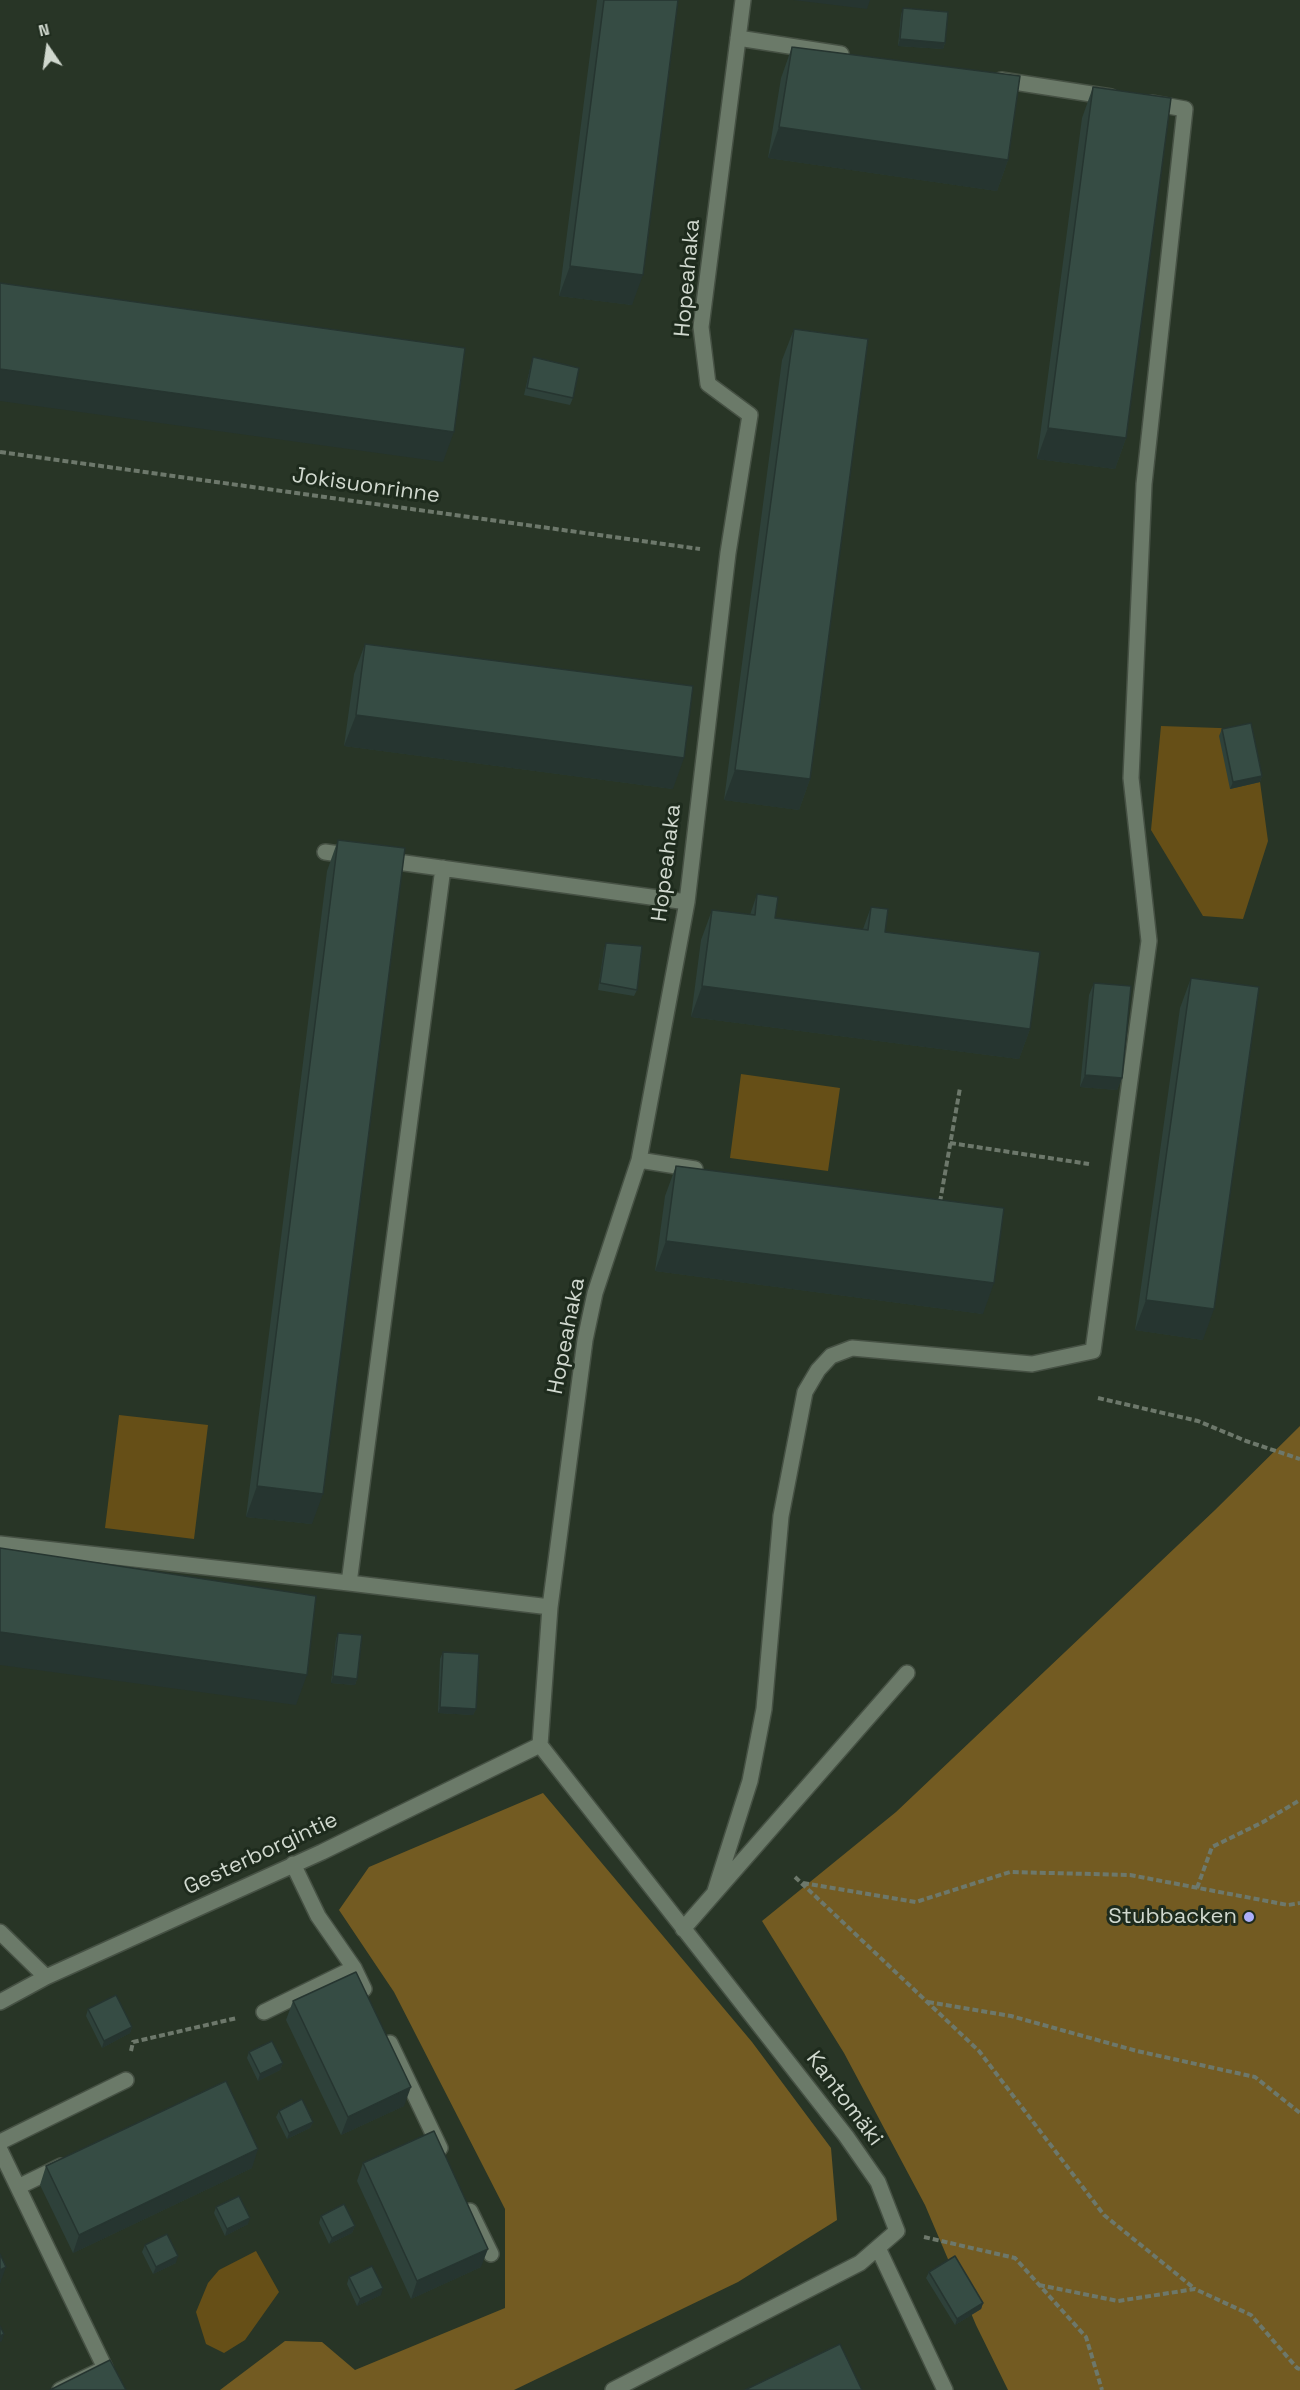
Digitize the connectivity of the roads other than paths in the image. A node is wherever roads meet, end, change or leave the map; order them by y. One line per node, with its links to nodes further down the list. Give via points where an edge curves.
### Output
1 (742, 0): 2 (street, Hopeahaka)
2 (738, 38): 3 (street); 7 (street, Hopeahaka, via 701,327 708,384 750,415 728,553)
3 (855, 57)
4 (985, 77): 16 (street, via 1185,109 1144,484 1131,778 1149,941 1094,1351 1032,1364 852,1347 831,1356 818,1370 805,1392 781,1516 764,1709 750,1781)
5 (325, 852): 6 (street)
6 (442, 868): 7 (street); 11 (street)
7 (687, 902): 8 (street, Hopeahaka)
8 (639, 1160): 9 (street); 12 (street, Hopeahaka, via 595,1293 585,1340)
9 (708, 1171)
10 (0, 1544): 11 (street)
11 (349, 1583): 12 (street)
12 (550, 1607): 14 (street, Hopeahaka)
13 (908, 1673): 16 (street)
14 (540, 1746): 15 (street, Gesterborgintie); 17 (street, Kantomäki)
15 (294, 1864): 19 (street, via 318,1916); 20 (street, Gesterborgintie)
16 (715, 1891): 17 (street)
17 (683, 1929): 32 (street, Kantomäki, via 878,2182 897,2231)
18 (0, 1932): 20 (street)
19 (354, 1968): 21 (street); 23 (street)
20 (46, 1977): 22 (street, Gesterborgintie)
21 (369, 2000)
22 (0, 2002)
23 (264, 2012)
24 (384, 2032): 28 (street)
25 (126, 2080): 26 (street)
26 (0, 2142)
27 (0, 2150): 30 (street)
28 (445, 2159)
29 (70, 2162): 30 (street)
30 (18, 2187): 34 (street, via 105,2368)
31 (466, 2201): 33 (street)
32 (878, 2248): 35 (street, via 860,2263); 36 (street)
33 (491, 2254)
34 (60, 2390)
35 (613, 2390)
36 (945, 2390)

